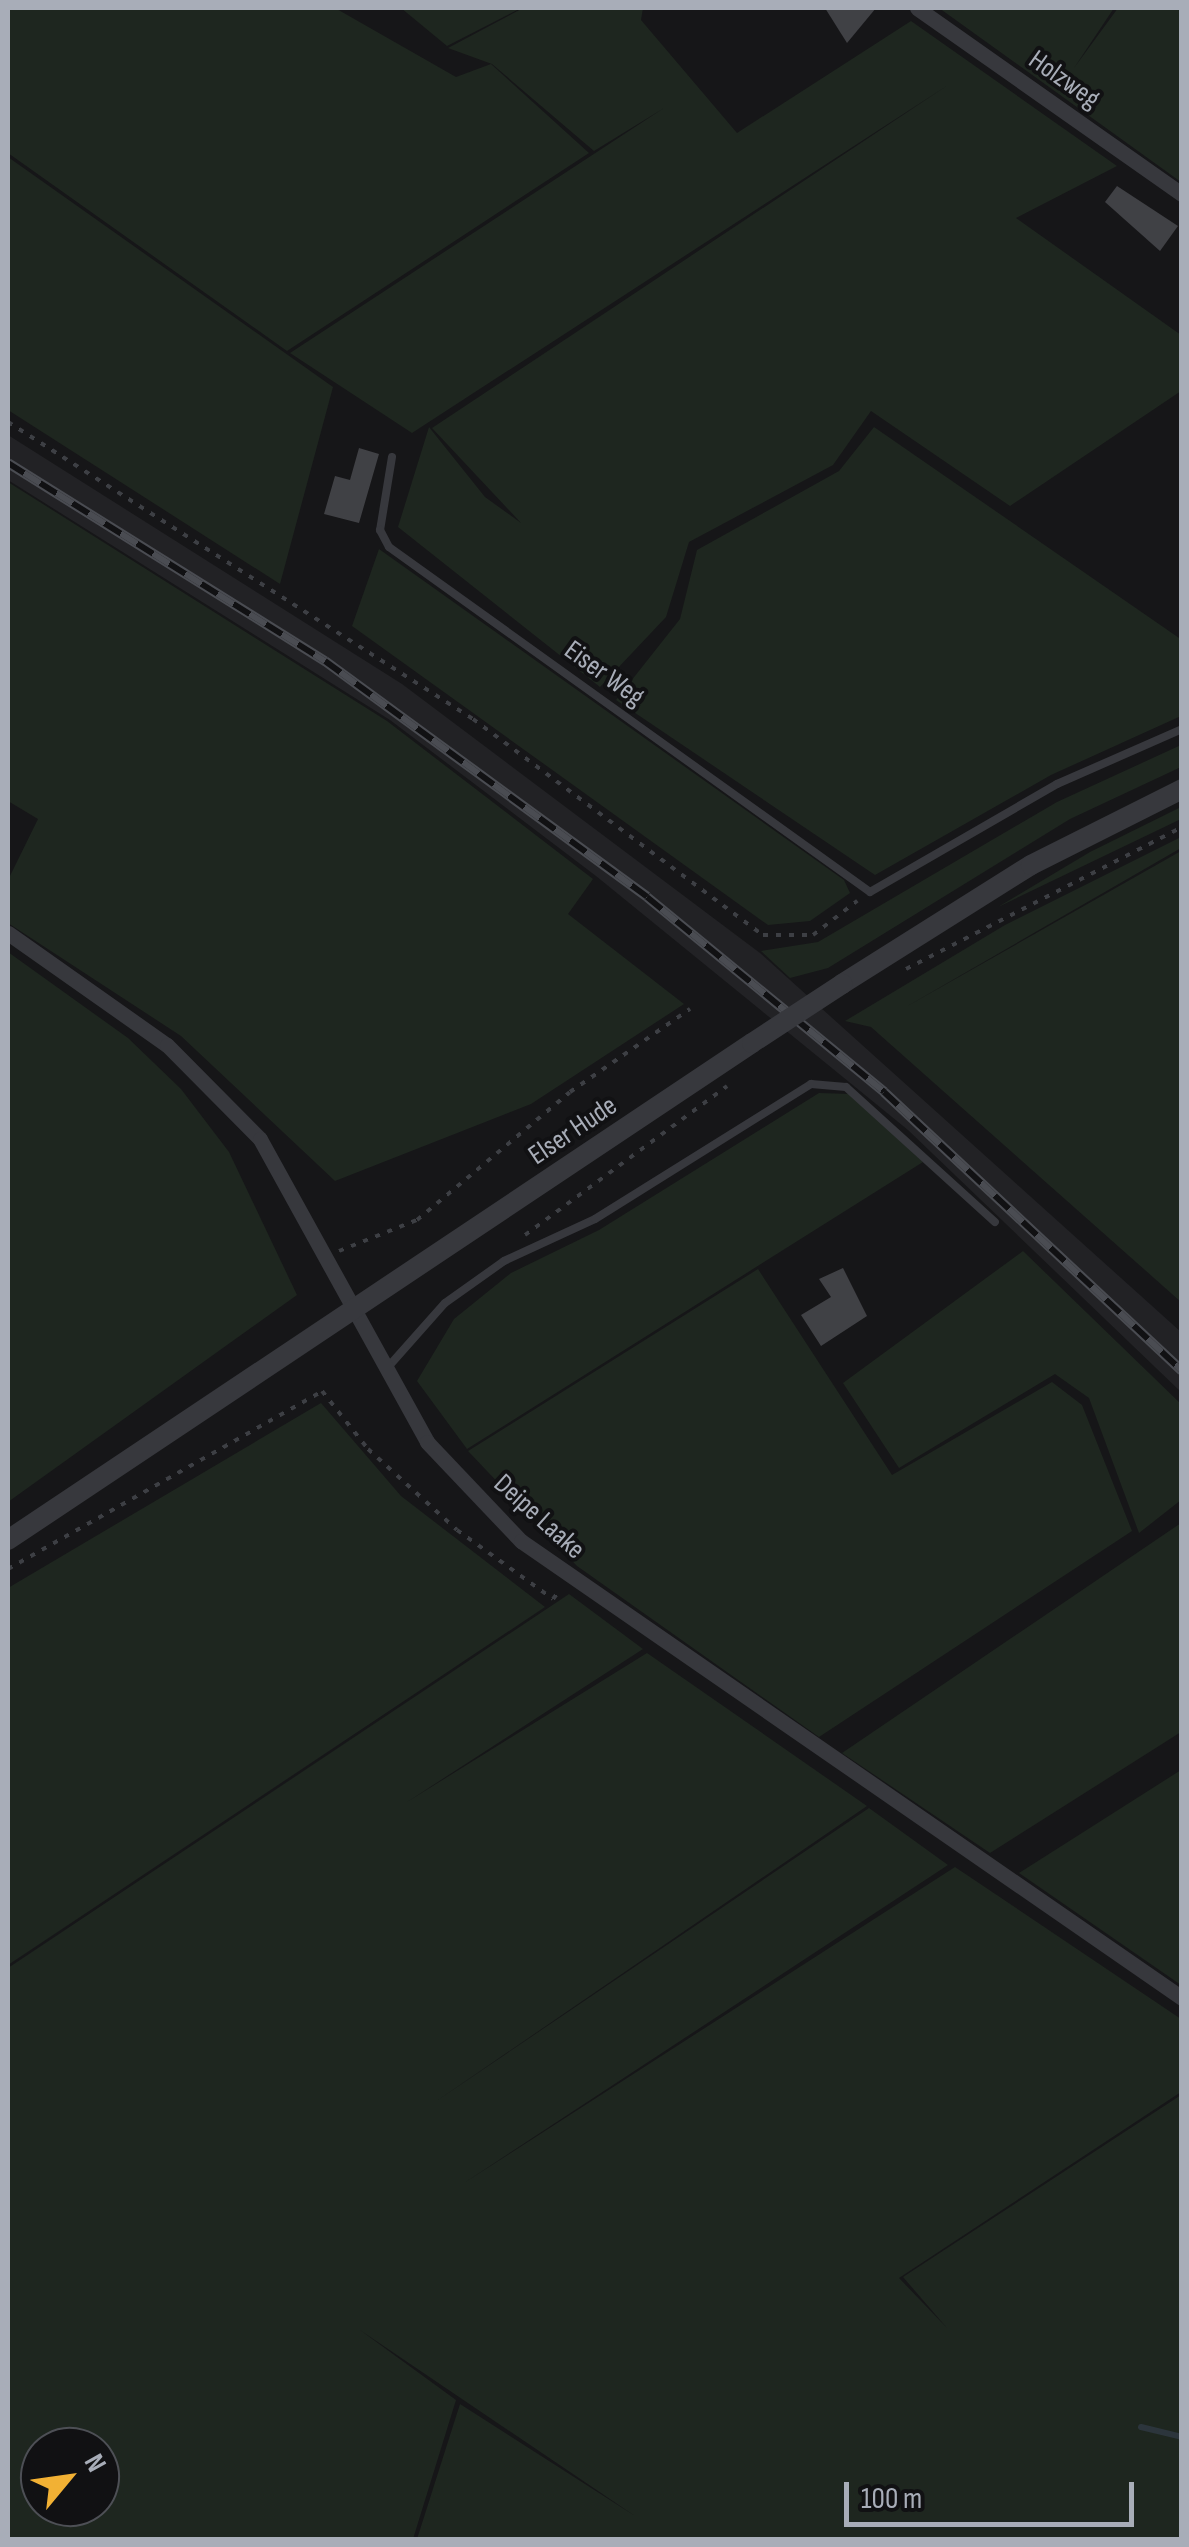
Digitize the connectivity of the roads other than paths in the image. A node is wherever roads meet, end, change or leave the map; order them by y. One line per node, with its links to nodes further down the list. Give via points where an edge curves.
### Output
1 (918, 8): 2 (street, Holzweg)
2 (1182, 194)
3 (392, 457): 4 (lane, Eiser Weg, via 380,530 388,547 870,892 1057,784)
4 (1182, 729)
5 (1182, 788): 8 (street, Elser Hude, bridge, via 1031,865 842,984)
6 (8, 933): 8 (street, Deipe Laake, via 167,1045 260,1139)
7 (995, 1222): 9 (lane, via 846,1087 822,1082 595,1219 504,1261 445,1302)
8 (357, 1309): 9 (street, Deipe Laake); 10 (street, Elser Hude)
9 (389, 1366): 11 (street, Deipe Laake, via 427,1442 569,1579)
10 (8, 1540)
11 (1182, 1998)

